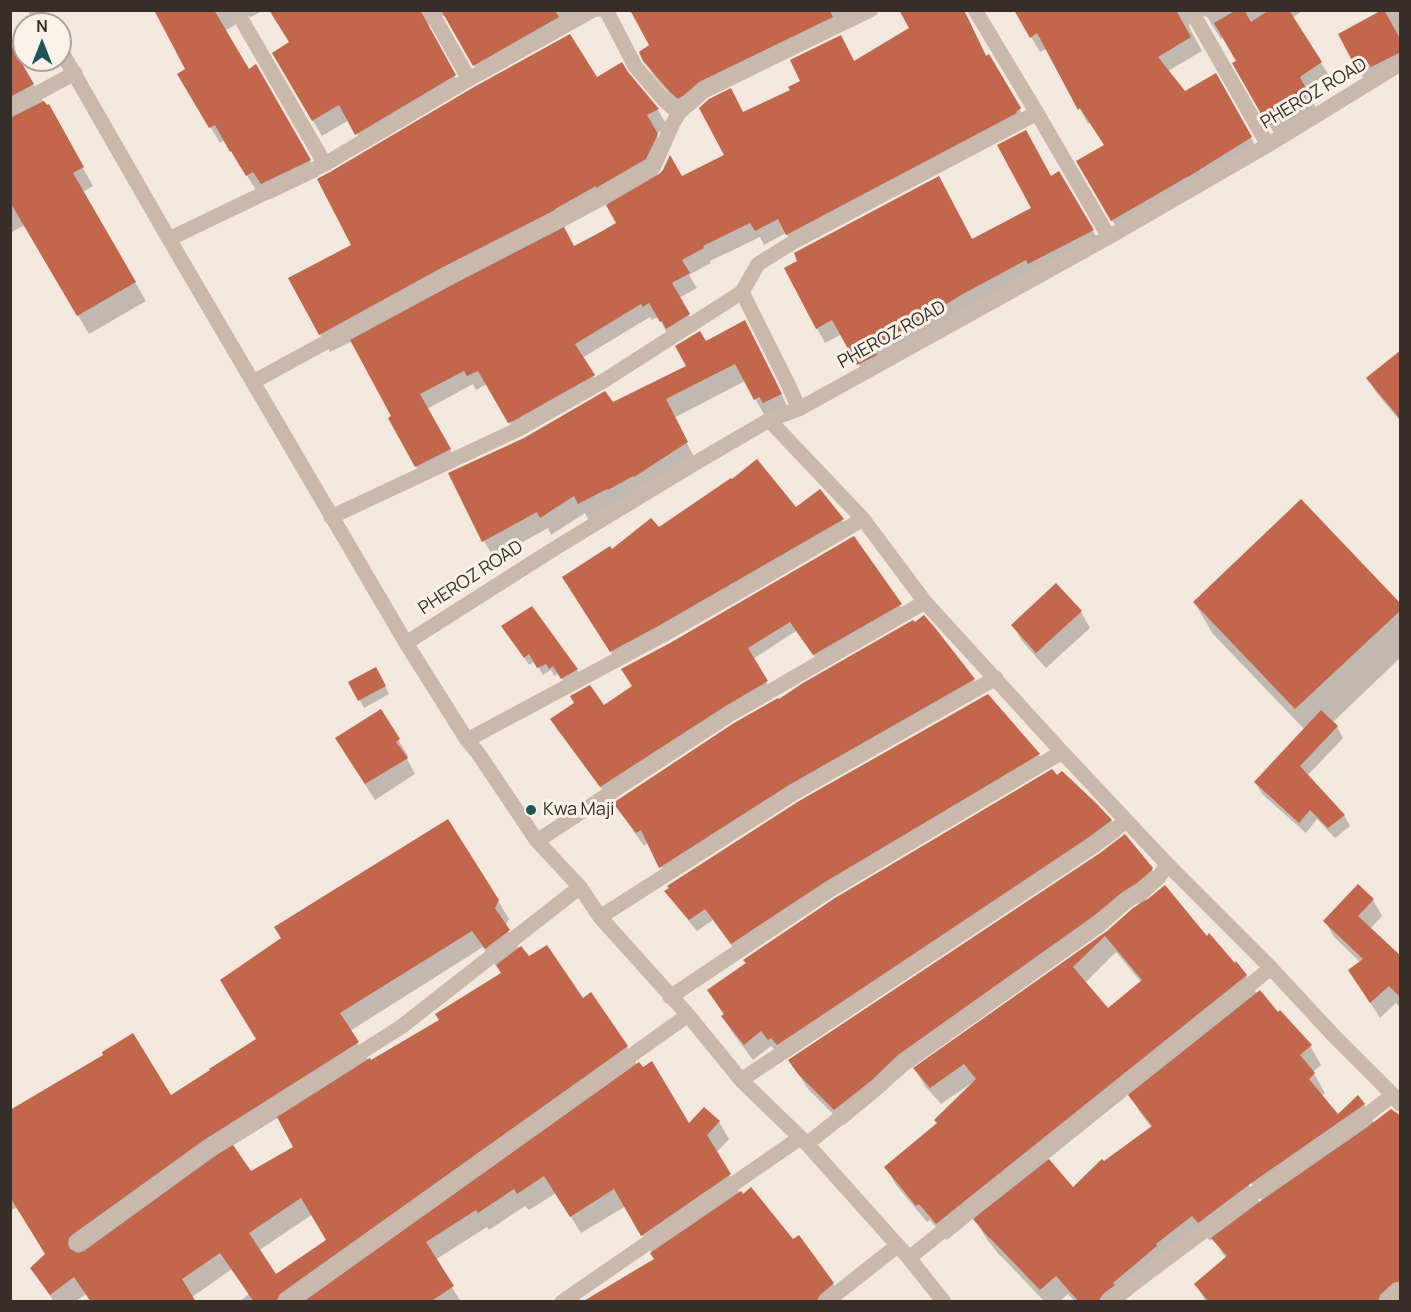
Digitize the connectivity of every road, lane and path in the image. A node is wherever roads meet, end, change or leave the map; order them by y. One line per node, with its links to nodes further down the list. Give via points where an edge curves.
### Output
1 (236, 10): 16 (street)
2 (430, 10): 11 (street)
3 (592, 10): 11 (street)
4 (606, 10): 13 (street, via 635,66)
5 (870, 10): 13 (street, via 703,92)
6 (975, 10): 14 (street)
7 (1191, 10): 15 (street)
8 (1401, 64): 15 (street, PHEROZ ROAD)
9 (72, 68): 10 (street)
10 (75, 73): 12 (street); 18 (street)
11 (470, 79): 16 (street)
12 (10, 108)
13 (679, 113): 20 (street, via 654,166)
14 (1037, 113): 17 (street); 19 (street, via 795,241 758,264)
15 (1268, 145): 17 (street, PHEROZ ROAD)
16 (325, 164): 18 (street)
17 (1108, 237): 21 (street, PHEROZ ROAD)
18 (169, 238): 20 (street)
19 (742, 292): 21 (street); 23 (street, via 605,380 519,429)
20 (253, 382): 23 (street)
21 (799, 409): 22 (street, PHEROZ ROAD)
22 (769, 420): 24 (street); 26 (street, PHEROZ ROAD)
23 (331, 517): 26 (street)
24 (863, 519): 25 (street); 28 (street, via 665,634)
25 (926, 602): 27 (street); 31 (street, via 729,715)
26 (406, 643): 28 (street)
27 (996, 678): 29 (street); 34 (street, via 794,793)
28 (467, 740): 31 (street)
29 (1062, 752): 30 (street); 36 (street, via 830,890)
30 (1126, 821): 32 (street); 38 (street)
31 (537, 841): 33 (street)
32 (1167, 864): 35 (street); 40 (street, via 1143,891 904,1063 877,1089)
33 (580, 887): 34 (street); 41 (street, via 401,1027 210,1148)
34 (600, 917): 36 (street)
35 (1271, 968): 39 (street); 43 (street)
36 (670, 997): 37 (street)
37 (688, 1016): 38 (street); 45 (street)
38 (741, 1080): 40 (street)
39 (1397, 1099): 49 (street, via 1256,1192)
40 (803, 1141): 42 (street); 46 (street)
41 (78, 1243)
42 (897, 1246): 43 (street); 47 (street)
43 (909, 1258): 48 (street)
44 (1401, 1290): 50 (street)
45 (286, 1302)
46 (562, 1302)
47 (826, 1302)
48 (944, 1302)
49 (1109, 1302)
50 (1387, 1302)

